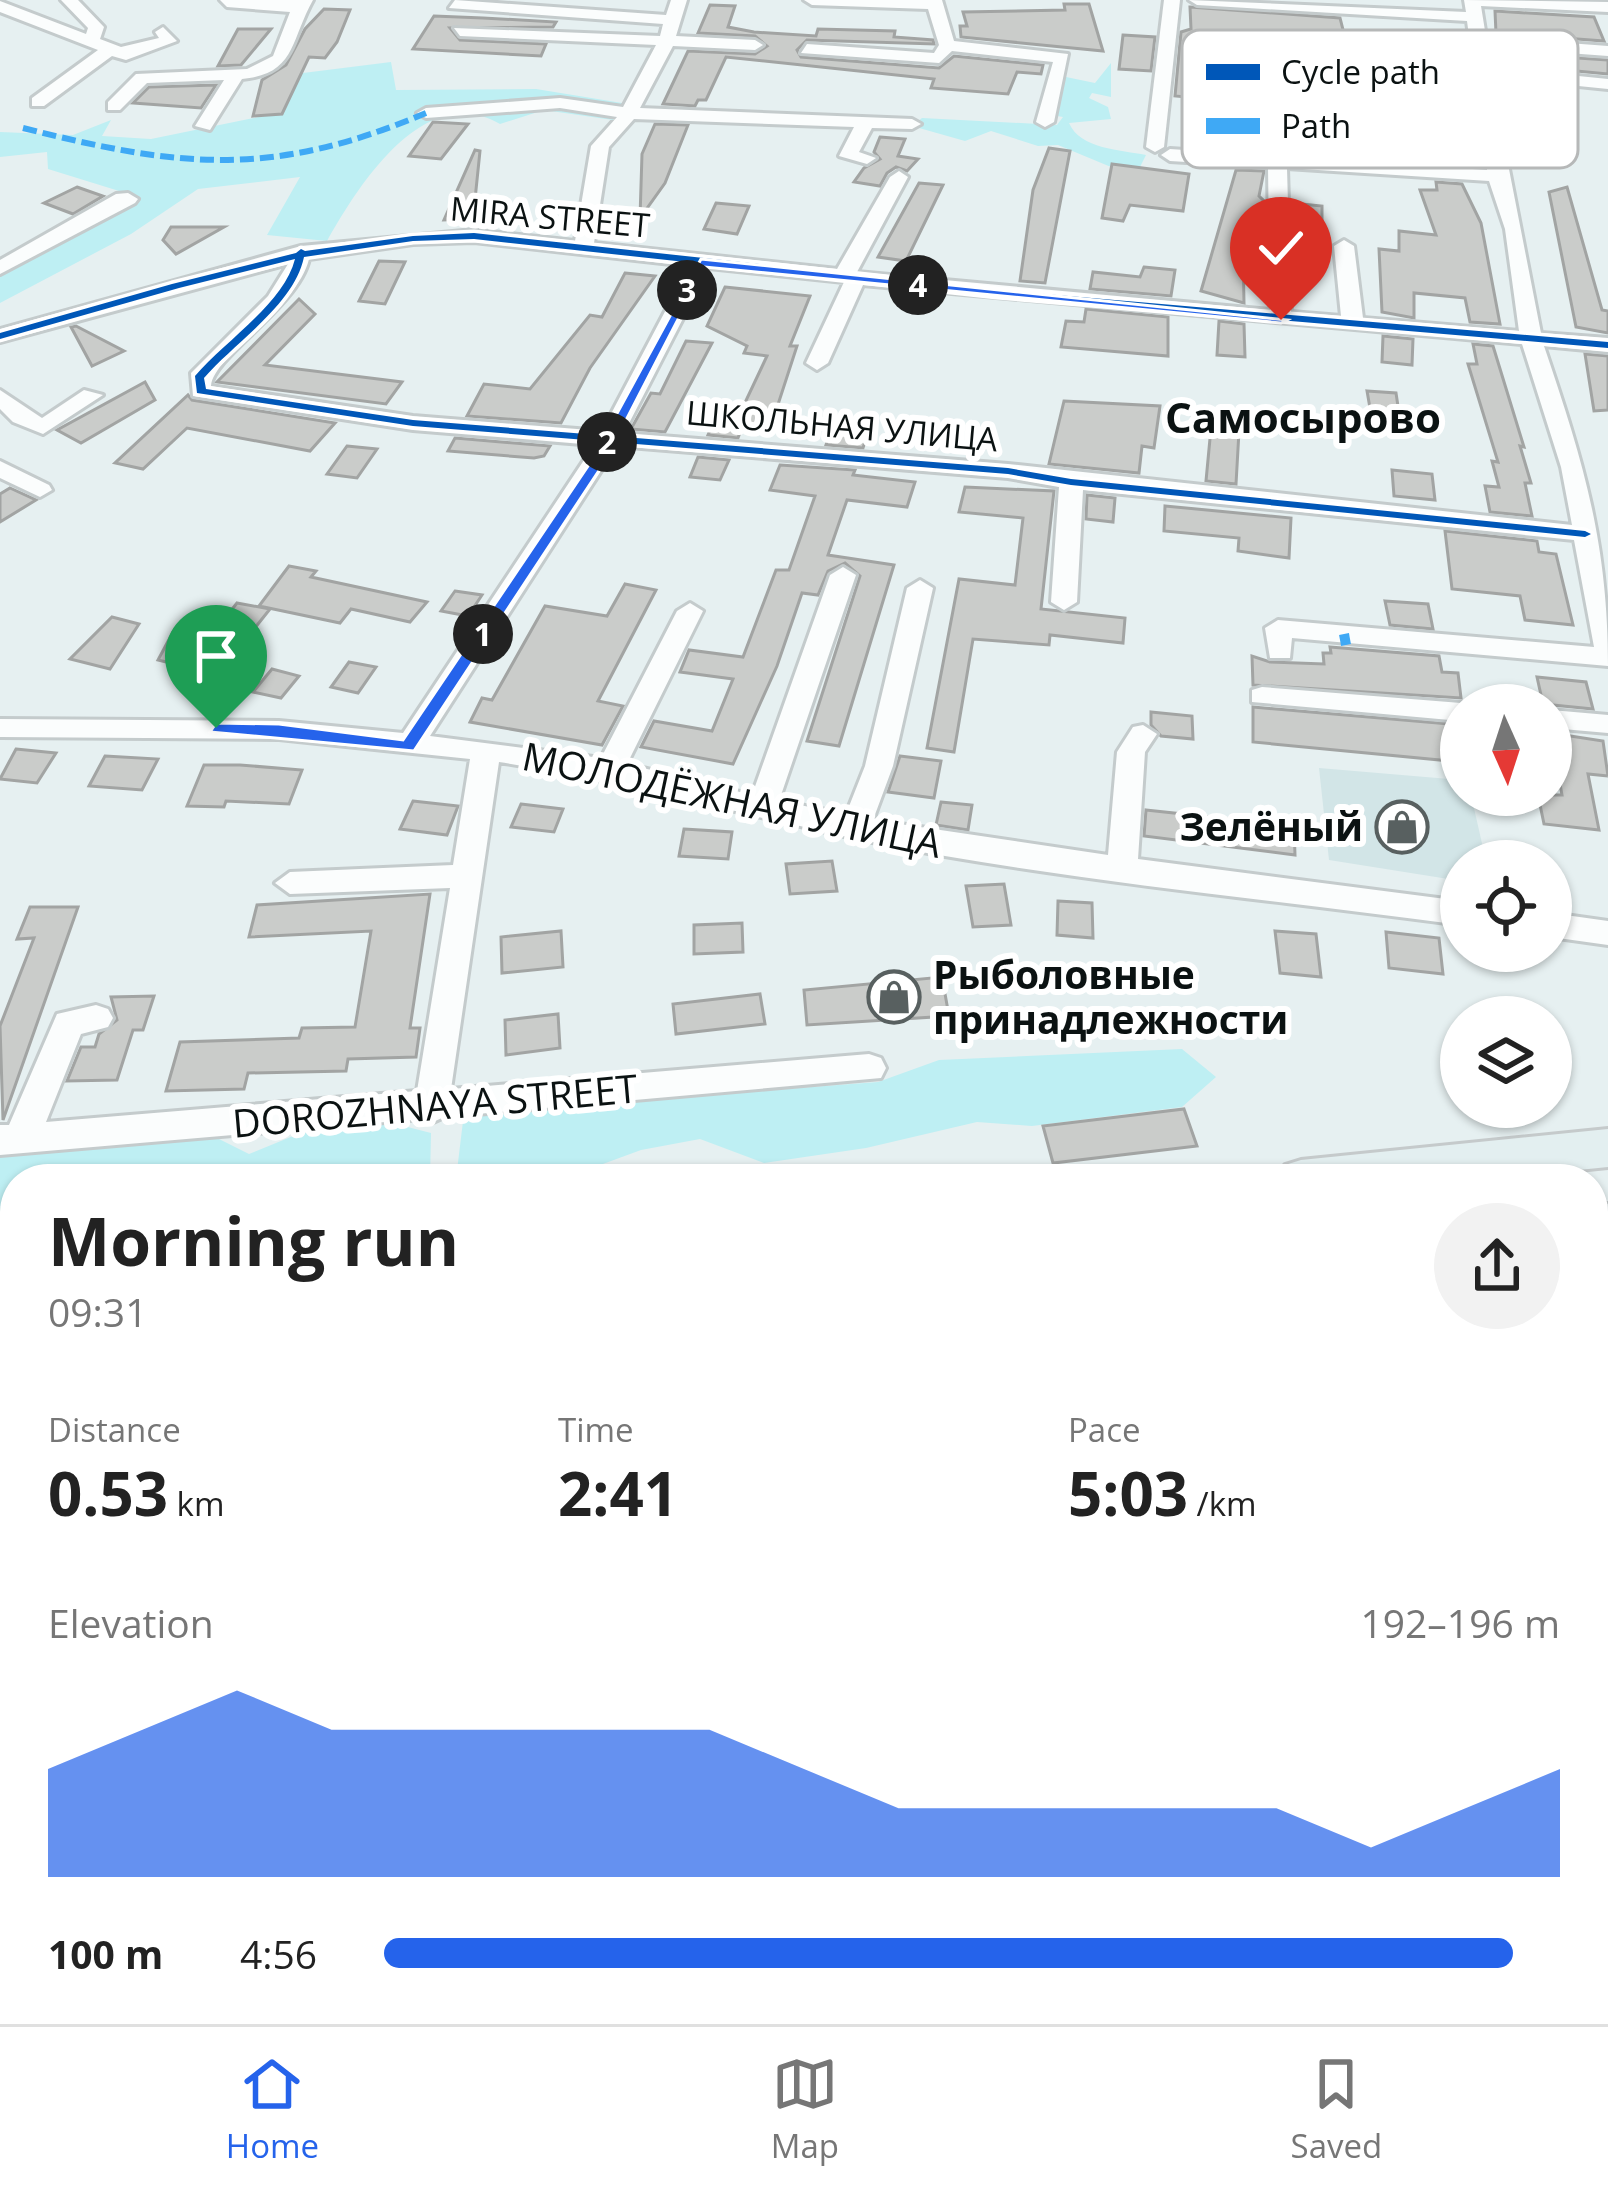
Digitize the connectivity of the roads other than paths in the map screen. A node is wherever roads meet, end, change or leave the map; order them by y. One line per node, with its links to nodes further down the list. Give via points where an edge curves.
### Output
1 (69, 0): 16 (street, via 96,27)
2 (679, 0): 13 (street)
3 (812, 0): 7 (street)
4 (1172, 0): 35 (street, via 1162,151)
5 (1197, 0): 11 (street)
6 (227, 2): 8 (street)
7 (934, 2): 19 (street)
8 (302, 4): 24 (street, via 274,65)
9 (455, 5): 13 (street)
10 (0, 6): 16 (street)
11 (1473, 6): 12 (street)
12 (1608, 7)
13 (673, 20): 17 (street)
14 (460, 31): 17 (street)
15 (163, 32): 23 (street, via 169,41)
16 (92, 40): 23 (street)
17 (666, 40): 18 (street); 29 (street)
18 (754, 44)
19 (947, 45): 21 (street, via 939,58); 32 (street, via 1045,48 1062,65)
20 (1578, 49): 22 (street)
21 (807, 50)
22 (1608, 51)
23 (119, 52): 27 (street)
24 (236, 75): 28 (street, via 142,78); 34 (street)
25 (1578, 84): 26 (street)
26 (1608, 84)
27 (38, 101)
28 (114, 106)
29 (628, 112): 30 (street, via 560,103); 31 (street); 44 (street, via 600,146)
30 (426, 113)
31 (866, 122): 33 (street); 36 (street, via 848,156)
32 (1045, 122)
33 (911, 124)
34 (205, 126)
35 (1182, 153)
36 (867, 158)
37 (1277, 168): 51 (street)
38 (1387, 168): 40 (street)
39 (1496, 168): 40 (street)
40 (1497, 176): 54 (street, via 1515,229)
41 (899, 177): 50 (street)
42 (123, 198): 46 (street)
43 (0, 236): 46 (street)
44 (584, 245): 47 (street, MIRA STREET, via 407,236); 48 (street, MIRA STREET)
45 (1345, 246): 52 (street)
46 (38, 249): 49 (street)
47 (301, 252): 53 (street, MIRA STREET); 59 (street, ШКОЛЬНАЯ УЛИЦА, via 294,281 214,357 199,378 201,391 413,423)
48 (701, 263): 50 (street, MIRA STREET); 59 (street)
49 (0, 268)
50 (850, 277): 51 (street, MIRA STREET); 56 (street)
51 (1281, 320): 52 (street, MIRA STREET)
52 (1353, 325): 54 (street, MIRA STREET)
53 (0, 336)
54 (1531, 340): 55 (street, MIRA STREET); 63 (street)
55 (1608, 345)
56 (817, 363)
57 (92, 395): 58 (street, via 43,428)
58 (0, 397)
59 (610, 435): 61 (street, ШКОЛЬНАЯ УЛИЦА); 78 (street)
60 (0, 468): 62 (street)
61 (1071, 482): 63 (street, ШКОЛЬНАЯ УЛИЦА); 66 (street)
62 (40, 490)
63 (1592, 524): 67 (street)
64 (843, 575): 81 (street)
65 (925, 597): 82 (street)
66 (1064, 602)
67 (1602, 605): 71 (street)
68 (690, 611): 80 (street)
69 (1436, 631): 71 (street)
70 (1280, 652): 71 (street, via 1278,628)
71 (1608, 652)
72 (1262, 696): 73 (street)
73 (1440, 710)
74 (1572, 721): 75 (street)
75 (1608, 724)
76 (0, 728): 78 (street, МОЛОДЁЖНАЯ УЛИЦА, via 279,730)
77 (1143, 734): 83 (street, via 1131,752)
78 (408, 747): 79 (street, МОЛОДЁЖНАЯ УЛИЦА)
79 (486, 751): 80 (street, МОЛОДЁЖНАЯ УЛИЦА); 84 (street)
80 (610, 769): 81 (street, МОЛОДЁЖНАЯ УЛИЦА)
81 (762, 808): 82 (street, МОЛОДЁЖНАЯ УЛИЦА)
82 (857, 824): 83 (street, МОЛОДЁЖНАЯ УЛИЦА, via 946,845)
83 (1122, 866): 86 (street, МОЛОДЁЖНАЯ УЛИЦА)
84 (467, 876): 85 (street); 91 (street)
85 (290, 883)
86 (1440, 910)
87 (1572, 928): 88 (street)
88 (1608, 933)
89 (96, 1018): 92 (street, via 69,1023)
90 (869, 1068): 91 (street, DOROZHNAYA STREET)
91 (431, 1108): 92 (street, DOROZHNAYA STREET)
92 (10, 1140)
93 (1597, 1144): 94 (main road)
94 (1428, 1164)

